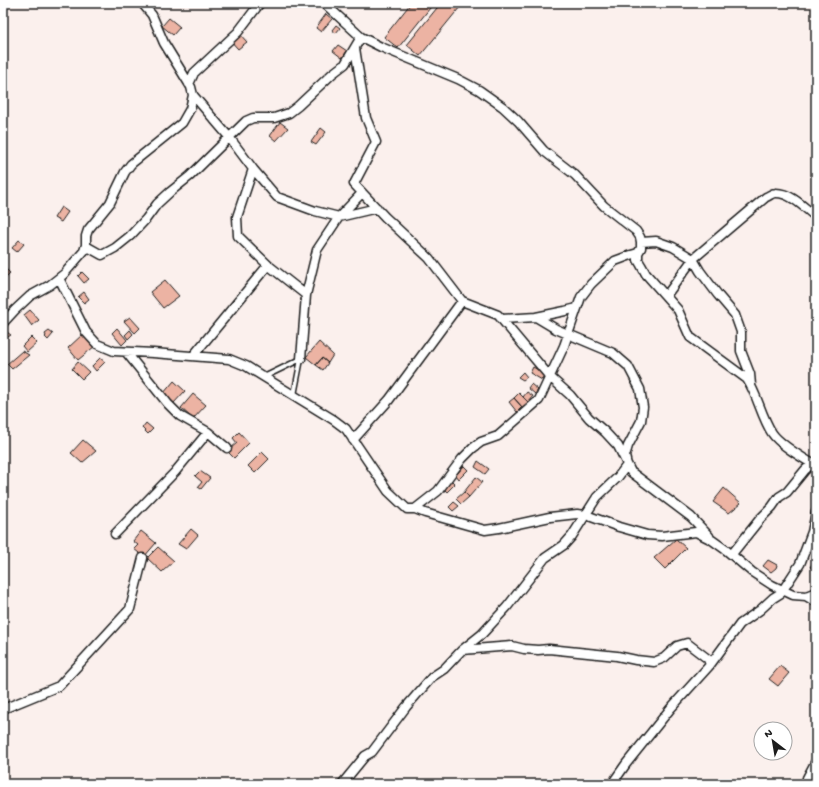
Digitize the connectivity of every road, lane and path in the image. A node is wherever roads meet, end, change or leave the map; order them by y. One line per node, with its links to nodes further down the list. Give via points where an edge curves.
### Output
1 (142, 3): 6 (street, via 152,14 164,43)
2 (260, 3): 7 (street, via 238,32)
3 (324, 3): 4 (street)
4 (361, 37): 5 (street); 16 (street, via 458,79 503,107 544,151 575,175 604,206 636,231)
5 (355, 48): 10 (street, via 345,64 294,109 274,118 254,118 246,121); 12 (street, via 366,118 376,142 354,184)
6 (182, 73): 7 (street); 8 (street)
7 (194, 73): 8 (street)
8 (189, 84): 9 (street)
9 (193, 95): 10 (street); 17 (street, via 190,109 182,123 125,172 110,203 88,230)
10 (229, 137): 11 (street); 17 (street, via 190,176 156,204 146,219 115,248 102,255)
11 (253, 170): 14 (street, via 277,197); 20 (street, via 237,217 238,236)
12 (362, 193): 13 (street); 14 (street)
13 (377, 208): 14 (street); 24 (street, via 429,258)
14 (339, 217): 22 (street, via 317,250)
15 (816, 217): 19 (street, via 785,194 774,193)
16 (641, 242): 18 (street); 19 (street, via 656,241 673,246)
17 (86, 246): 21 (street)
18 (638, 253): 23 (street, via 638,260 646,274); 25 (street, via 615,261 604,270 581,297)
19 (693, 259): 23 (street); 35 (street, via 735,315 741,332 741,351 750,374)
20 (268, 265): 22 (street); 31 (street)
21 (60, 278): 28 (street, via 30,296); 30 (street, via 86,332 98,344 114,351)
22 (306, 295): 32 (street)
23 (666, 296): 35 (street, via 678,310 690,337 747,379)
24 (462, 301): 27 (street, via 498,315); 38 (street, via 389,400)
25 (576, 308): 26 (street); 29 (street)
26 (536, 318): 27 (street); 29 (street)
27 (501, 319): 34 (street)
28 (3, 323)
29 (568, 334): 34 (street); 40 (street, via 613,353 628,366 640,388 643,406 641,421 628,446 625,456)
30 (126, 352): 31 (street); 37 (street, via 180,416)
31 (193, 356): 33 (street, via 229,359)
32 (301, 359): 33 (lane); 36 (lane)
33 (264, 377): 36 (street)
34 (550, 377): 40 (street, via 618,446); 42 (street, via 538,400 498,436 473,448 438,491)
35 (751, 386): 41 (street, via 771,432 783,444)
36 (294, 395): 38 (street, via 346,429)
37 (208, 432): 39 (street); 46 (street, via 175,472)
38 (353, 440): 42 (street, via 388,491 407,509)
39 (227, 448)
40 (627, 464): 44 (street, via 618,477 597,497); 45 (street, via 631,472 691,517)
41 (814, 465): 47 (street, via 779,497)
42 (415, 509): 44 (street, via 485,530 556,516)
43 (816, 512): 49 (street, via 812,532 800,564)
44 (586, 515): 45 (street, via 647,534 662,536); 53 (street, via 564,545 545,558 507,607 482,634)
45 (698, 530): 47 (street)
46 (115, 534)
47 (732, 554): 49 (street, via 752,572)
48 (143, 558): 55 (street, via 130,609 59,686)
49 (783, 590): 51 (street); 54 (street, via 740,624)
50 (816, 592): 51 (street)
51 (806, 596): 52 (street)
52 (816, 602)
53 (462, 650): 54 (street, via 512,646 654,662 664,658 676,646 687,643 708,659); 58 (street, via 406,707 372,752 365,756)
54 (710, 665): 59 (street, via 671,708)
55 (3, 709)
56 (816, 761): 57 (street)
57 (807, 778)
58 (342, 784)
59 (612, 784)

